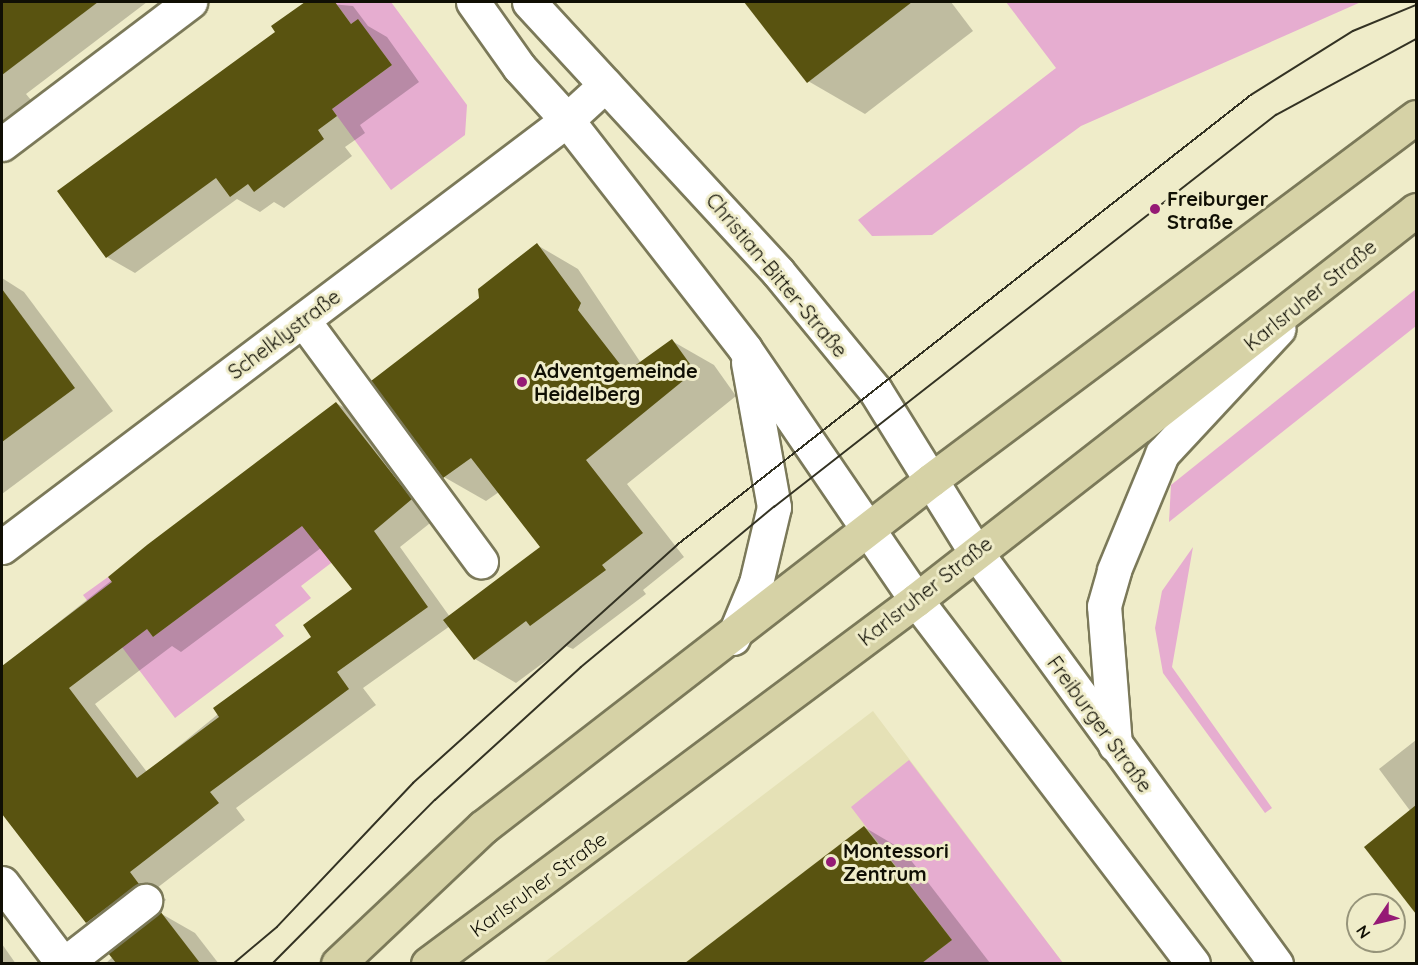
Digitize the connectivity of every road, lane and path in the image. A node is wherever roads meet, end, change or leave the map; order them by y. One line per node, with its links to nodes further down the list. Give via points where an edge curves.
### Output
1 (190, 2): 7 (street)
2 (473, 2): 6 (street, via 519,67)
3 (529, 2): 4 (street, Christian-Bitter-Straße)
4 (605, 85): 6 (street); 12 (street, Christian-Bitter-Straße, via 778,272 875,390)
5 (1416, 117): 12 (main road)
6 (567, 120): 10 (street, Schelklystraße); 11 (street)
7 (2, 144)
8 (1416, 210): 9 (main road, Karlsruher Straße)
9 (1307, 298): 15 (main road, Karlsruher Straße); 19 (street, via 1162,454 1104,606)
10 (303, 320): 14 (street, Schelklystraße); 16 (street)
11 (745, 349): 13 (street); 18 (street, via 774,507 756,583)
12 (931, 480): 13 (main road); 15 (street, Freiburger Straße)
13 (869, 529): 17 (street); 18 (main road)
14 (2, 547)
15 (975, 551): 17 (main road, Karlsruher Straße); 19 (street, Freiburger Straße)
16 (481, 561)
17 (916, 600): 24 (main road, Karlsruher Straße); 25 (street)
18 (733, 639): 23 (main road, via 483,826)
19 (1115, 747): 26 (street, Freiburger Straße)
20 (2, 883): 22 (street)
21 (145, 901): 22 (street)
22 (63, 963)
23 (338, 963)
24 (428, 963)
25 (1193, 963)
26 (1276, 963)

